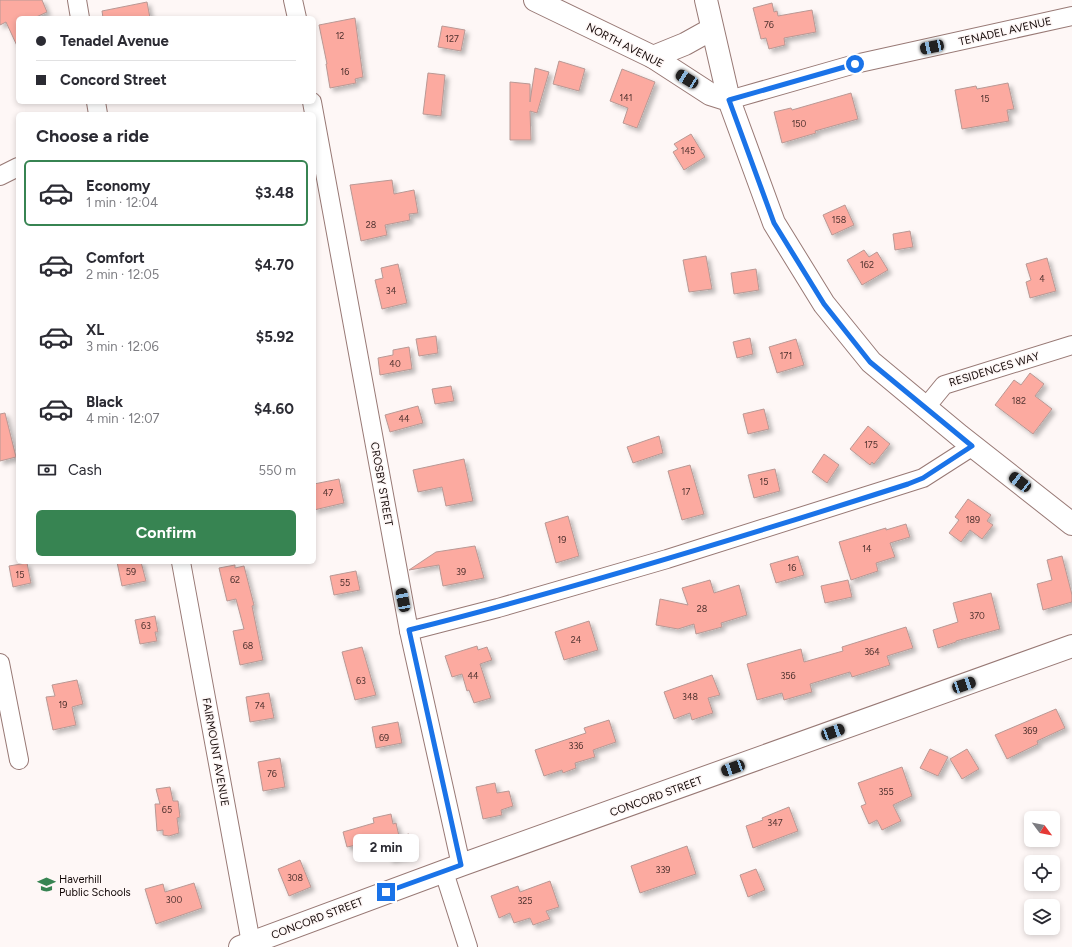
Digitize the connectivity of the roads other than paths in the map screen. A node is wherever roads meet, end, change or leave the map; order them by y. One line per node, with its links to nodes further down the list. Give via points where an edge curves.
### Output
1 (77, 0): 5 (street)
2 (294, 0): 6 (street)
3 (535, 0): 9 (main road, NORTH AVENUE)
4 (706, 0): 8 (main road)
5 (80, 16)
6 (297, 16)
7 (1072, 16): 10 (street, TENADEL AVENUE, via 855,64)
8 (712, 29): 9 (main road, via 685,44); 10 (main road)
9 (652, 57): 10 (main road, NORTH AVENUE, via 710,94)
10 (729, 100): 15 (main road, via 774,223 824,304 870,362)
11 (316, 124): 19 (street, CROSBY STREET)
12 (16, 168): 13 (street)
13 (0, 176)
14 (1072, 345): 15 (street, RESIDENCES WAY, via 944,385)
15 (926, 407): 16 (main road)
16 (972, 446): 17 (main road); 19 (street, via 923,478 908,484 667,559 498,608)
17 (1072, 524)
18 (181, 564): 24 (street, FAIRMOUNT AVENUE)
19 (409, 630): 23 (street, CROSBY STREET)
20 (1072, 646): 23 (main road, CONCORD STREET)
21 (0, 663): 22 (street)
22 (19, 760)
23 (452, 868): 24 (main road, CONCORD STREET); 25 (street, CROSBY STREET)
24 (246, 945)
25 (468, 947)

